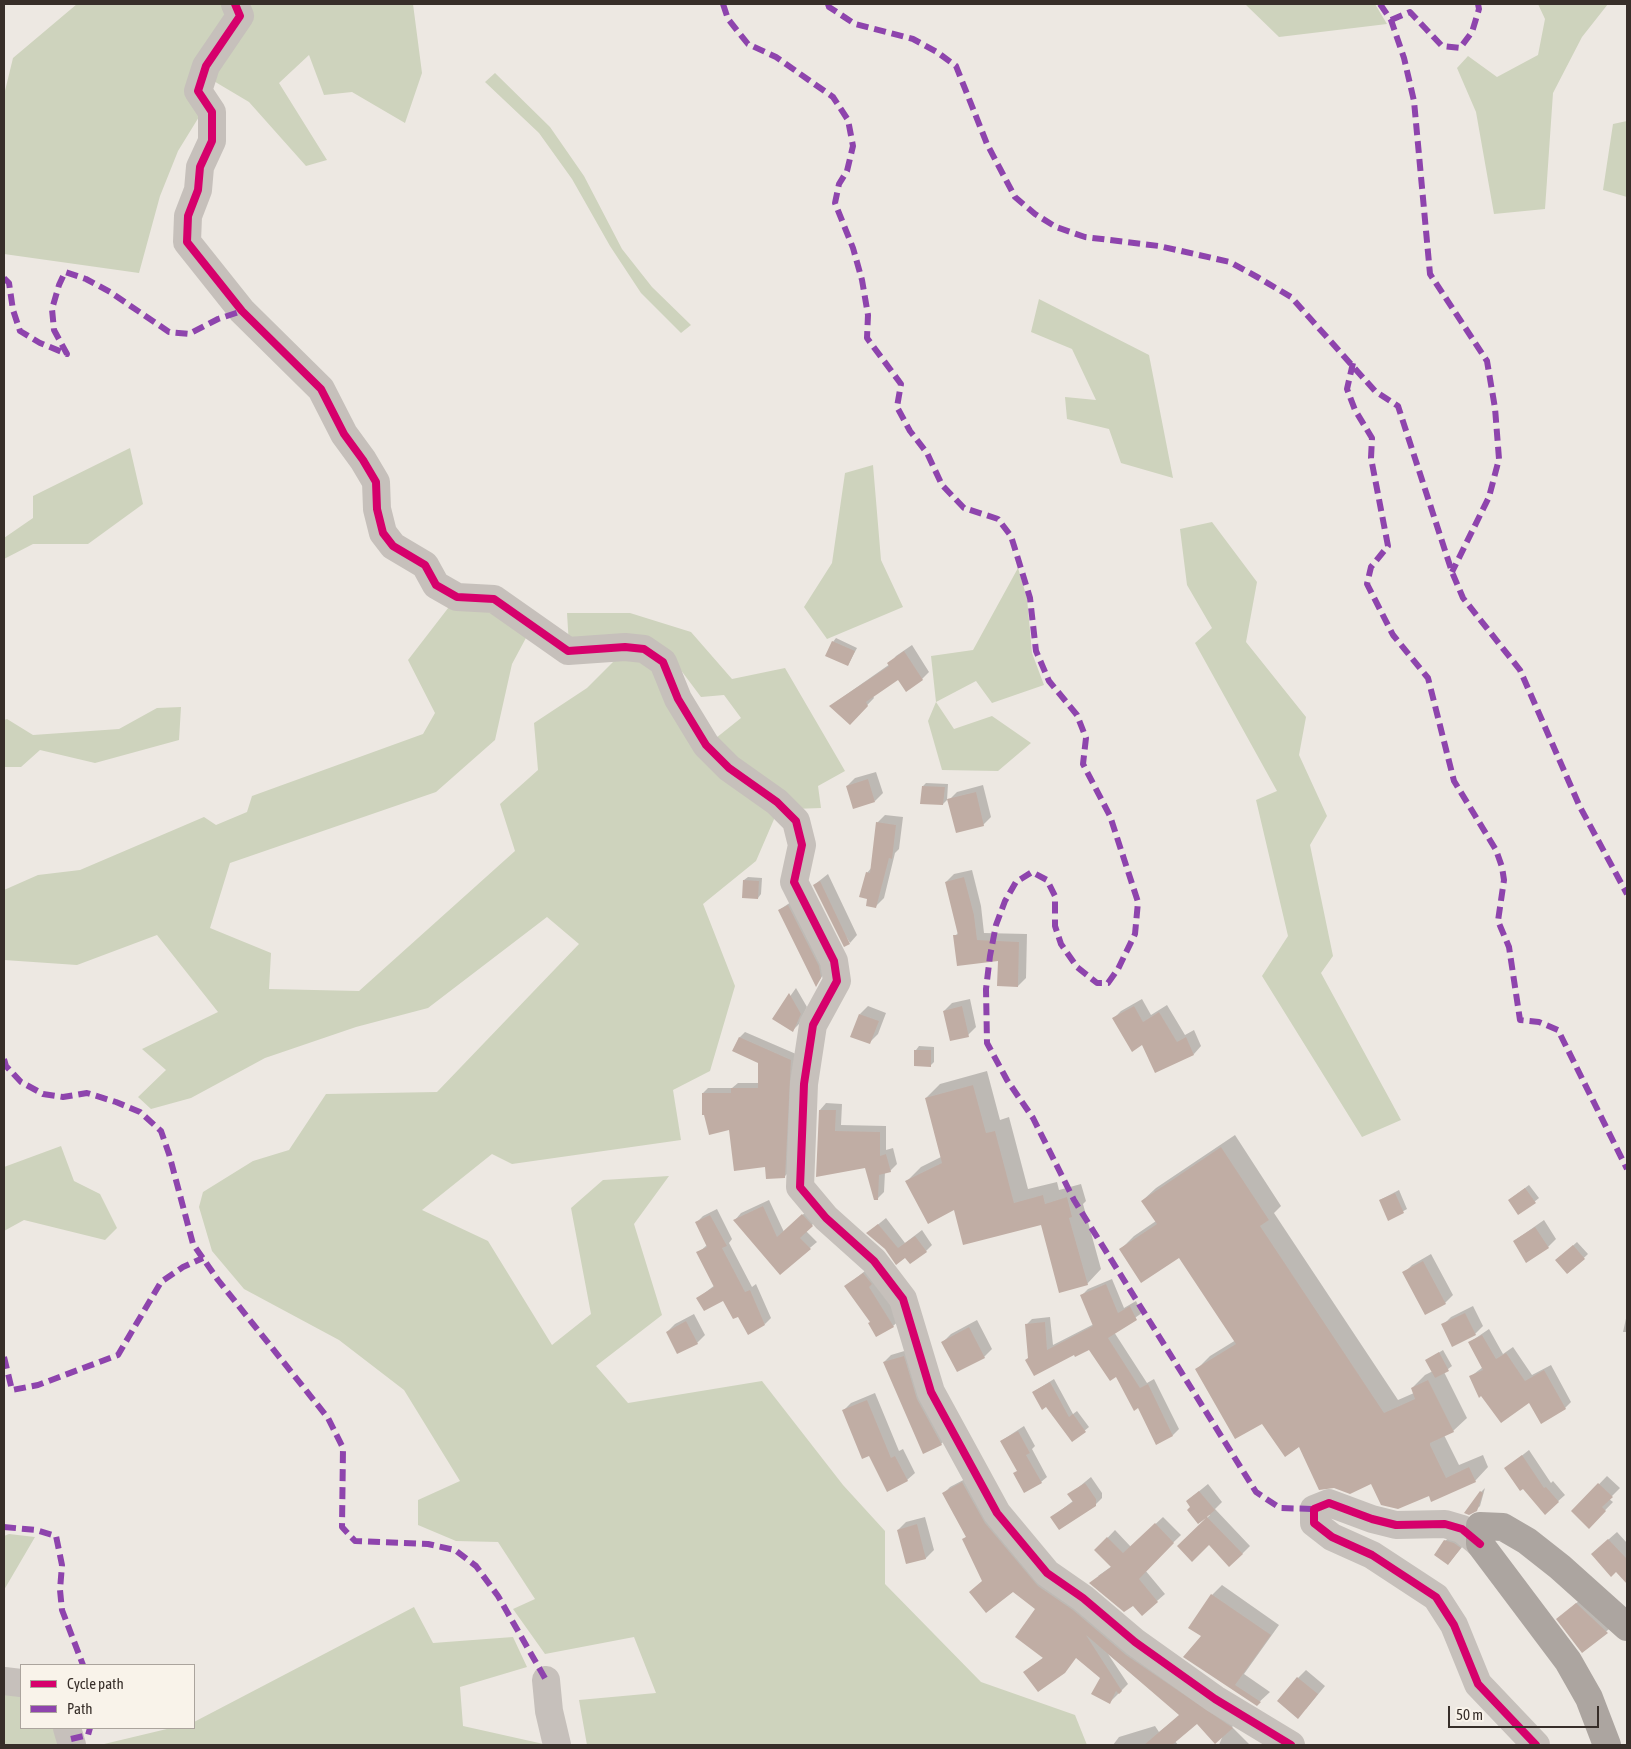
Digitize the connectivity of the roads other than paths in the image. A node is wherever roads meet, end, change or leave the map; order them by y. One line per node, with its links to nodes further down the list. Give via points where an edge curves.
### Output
1 (235, 4): 10 (street, via 240,16 206,66 198,91 212,112 212,141 200,167 198,190 188,216 187,242 242,311 321,389 344,434 376,482 377,509 383,533 393,546 426,565 436,585 457,597 494,599 568,651 644,649 663,662 678,699 706,745 729,768 777,802 796,821 802,845 794,882 834,961 837,981 814,1025 804,1084 800,1187 826,1218 874,1261 903,1300 931,1392 997,1514 1047,1573 1215,1699)
2 (1480, 1544): 3 (main road, via 1480,1526 1503,1527 1560,1567); 11 (street, via 1462,1529 1445,1524 1396,1525 1330,1503 1314,1509 1314,1523 1332,1537 1372,1555 1436,1598 1454,1625 1478,1684); 12 (main road, via 1568,1661 1589,1698)
3 (1627, 1627)
4 (546, 1680): 9 (street, via 548,1711)
5 (4, 1681): 6 (street)
6 (20, 1683)
7 (67, 1729): 8 (street)
8 (72, 1745)
9 (557, 1745)
10 (1291, 1745)
11 (1536, 1745)
12 (1607, 1745)

